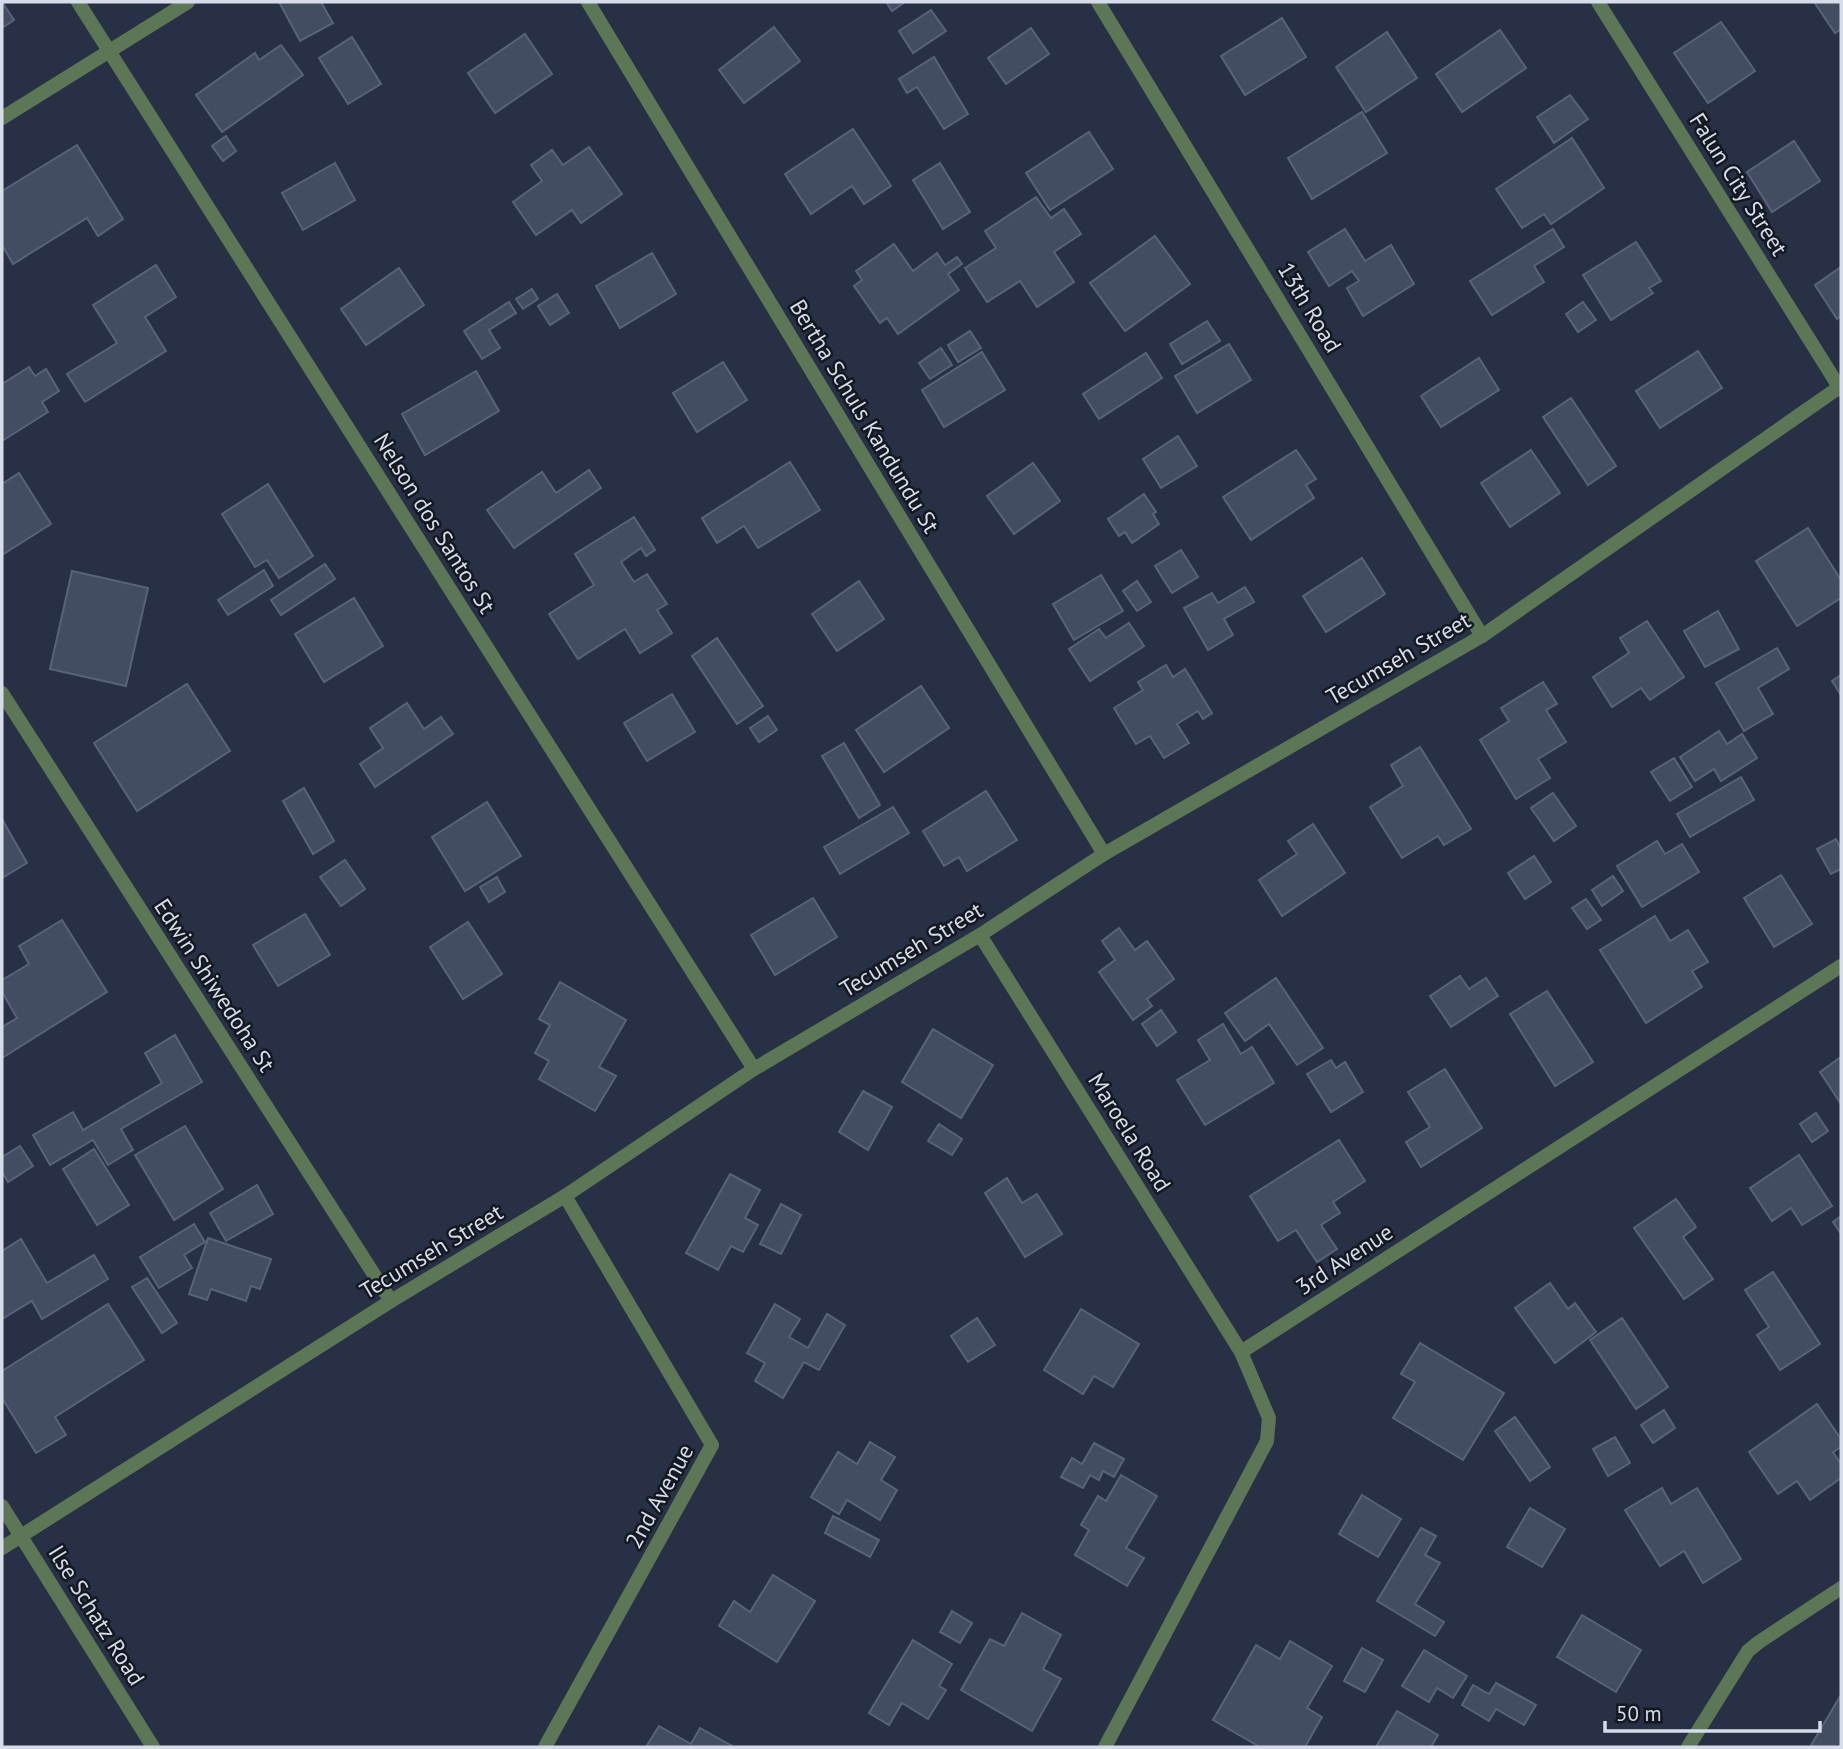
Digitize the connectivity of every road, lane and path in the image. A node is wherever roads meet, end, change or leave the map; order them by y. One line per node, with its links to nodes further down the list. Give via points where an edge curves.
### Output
1 (78, 2): 6 (street, Nelson dos Santos St)
2 (188, 2): 6 (street)
3 (588, 2): 11 (street, Bertha Schuls Kandundu St)
4 (1098, 2): 9 (street, 13th Road)
5 (1598, 2): 8 (street, Falun City Street)
6 (109, 51): 7 (street); 14 (street, Nelson dos Santos St)
7 (2, 118)
8 (1841, 388): 9 (street, Tecumseh Street)
9 (1482, 636): 11 (street, Tecumseh Street)
10 (2, 693): 16 (street, Edwin Shiwedoha St)
11 (1104, 854): 12 (street, Tecumseh Street)
12 (980, 935): 14 (street, Tecumseh Street); 17 (street, Maroela Road)
13 (1841, 966): 17 (street, 3rd Avenue)
14 (754, 1069): 15 (street, Tecumseh Street)
15 (565, 1196): 16 (street, Tecumseh Street); 23 (street, 2nd Avenue, via 712,1445)
16 (391, 1301): 19 (street, Tecumseh Street)
17 (1241, 1352): 24 (street, via 1269,1418 1267,1441)
18 (2, 1506): 19 (street, Ilse Schatz Road)
19 (20, 1537): 20 (street, Tecumseh Street); 22 (street, Ilse Schatz Road)
20 (2, 1548)
21 (1841, 1588): 25 (street, via 1748,1651)
22 (153, 1747)
23 (545, 1747)
24 (1105, 1747)
25 (1688, 1747)

